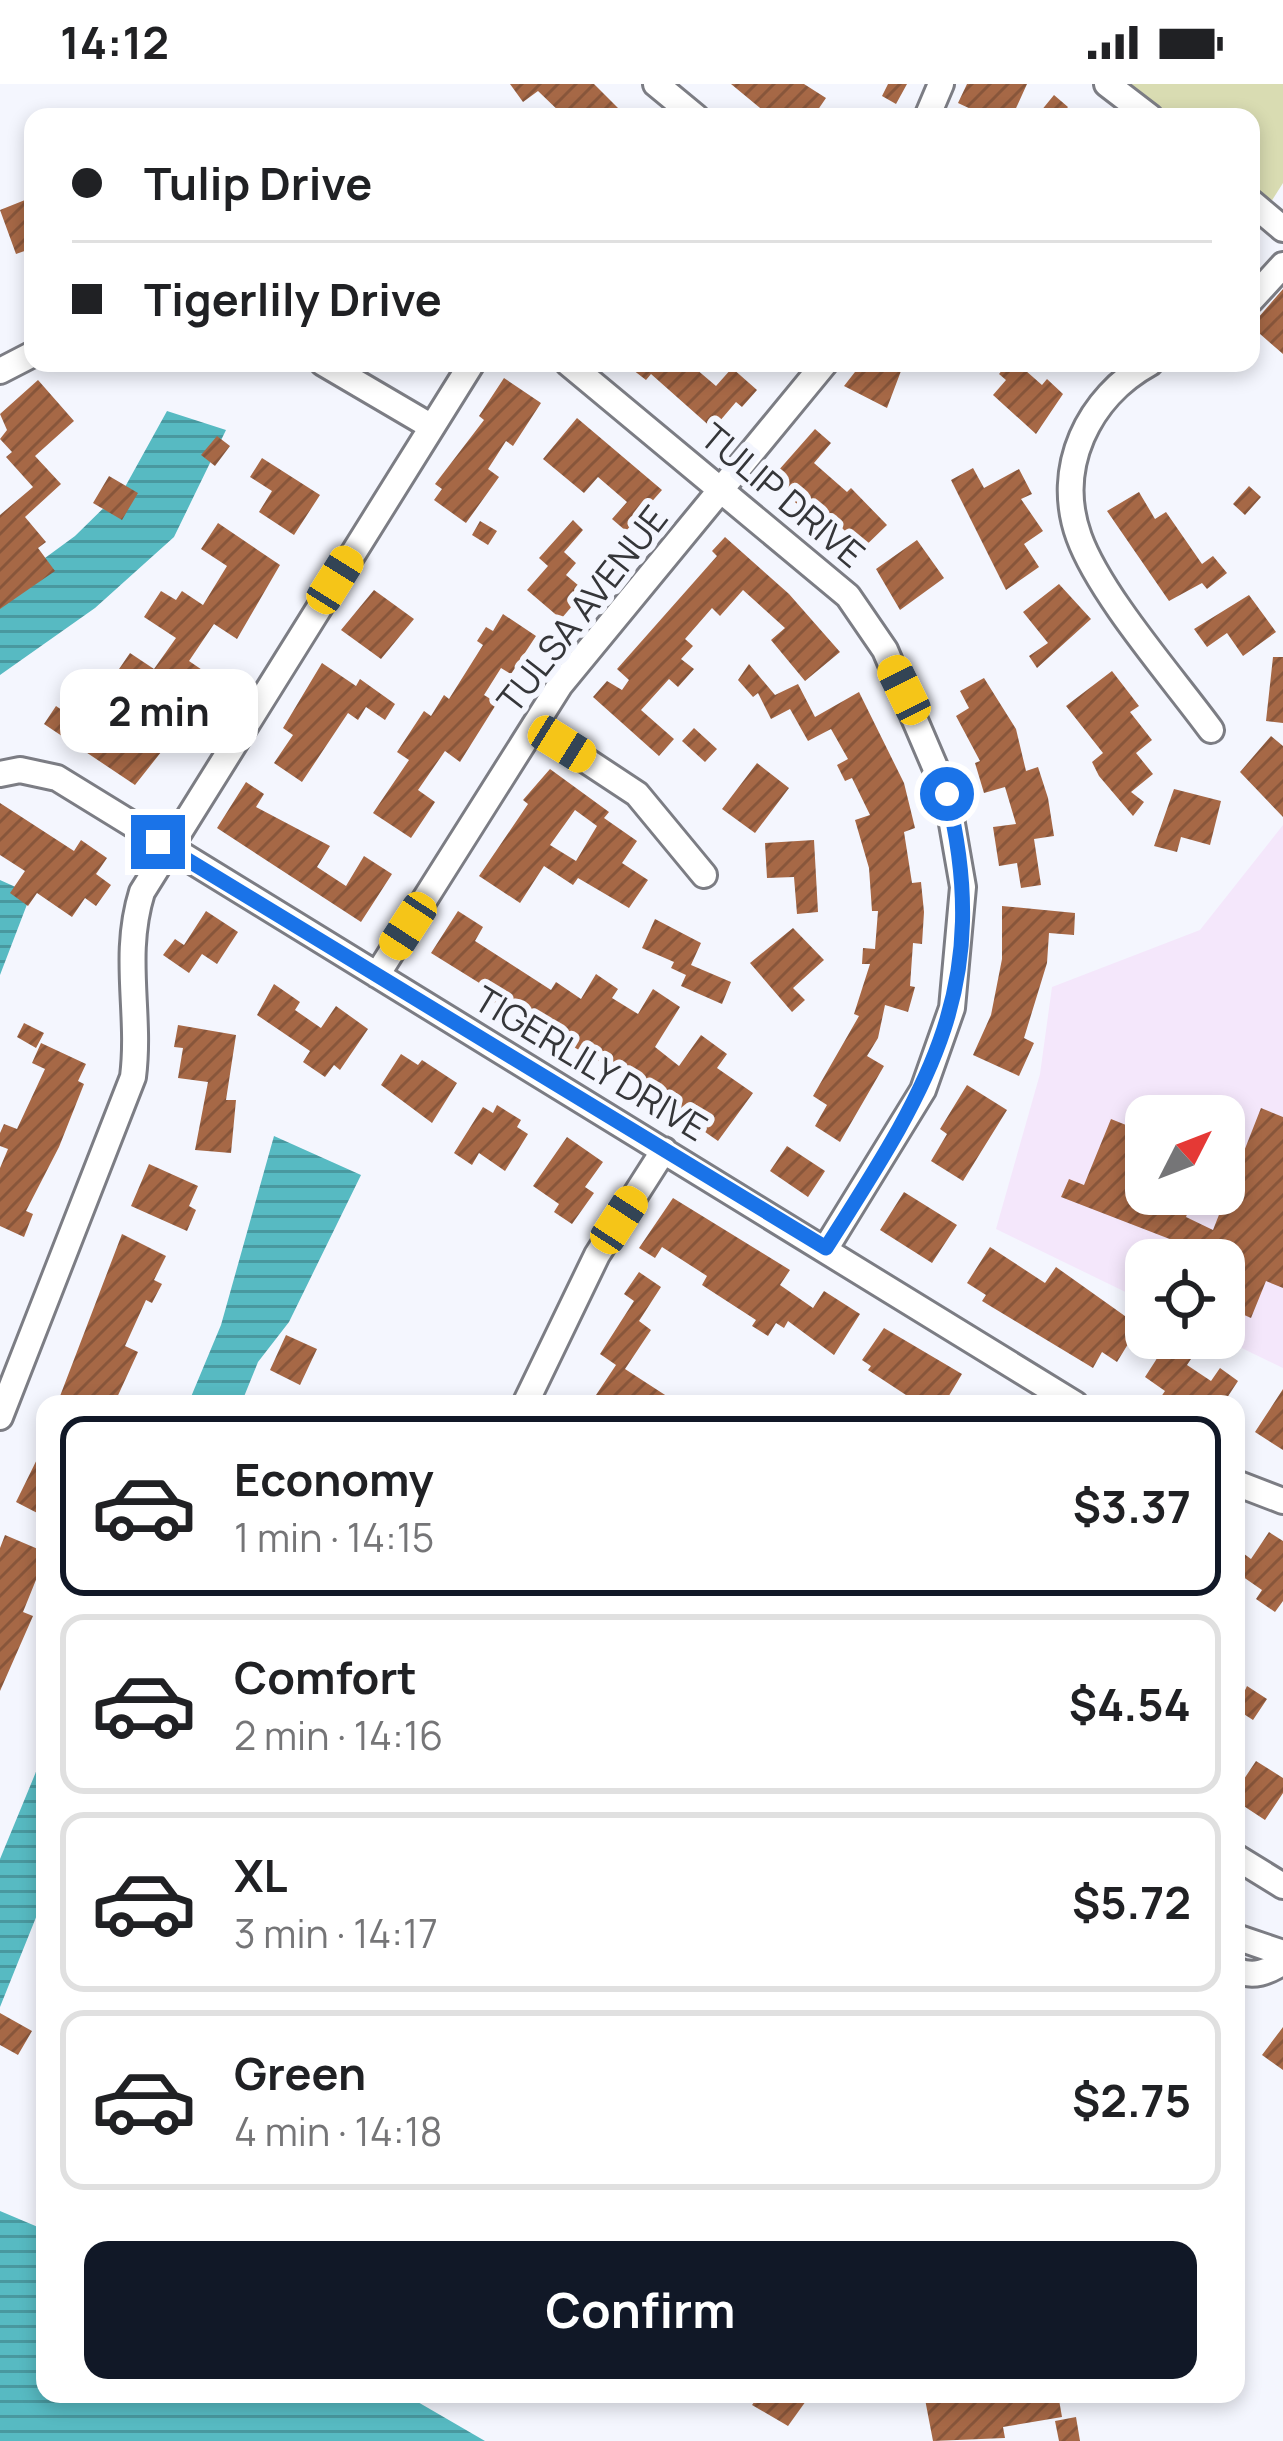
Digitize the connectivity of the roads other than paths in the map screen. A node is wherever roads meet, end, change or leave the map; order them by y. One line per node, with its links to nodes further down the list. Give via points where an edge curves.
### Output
1 (656, 84): 3 (street)
2 (1107, 84): 4 (street)
3 (685, 108)
4 (1138, 108)
5 (1260, 210): 6 (street)
6 (1283, 229)
7 (1283, 265): 8 (street)
8 (1260, 290)
9 (338, 372): 14 (street)
10 (466, 372): 14 (street)
11 (579, 372): 15 (street, TULIP DRIVE)
12 (818, 372): 15 (street, TULSA AVENUE)
13 (1133, 372): 17 (street, via 1096,406 1073,468 1070,503 1080,541)
14 (432, 427): 19 (street)
15 (723, 490): 16 (street, TULSA AVENUE); 23 (street, TULIP DRIVE, via 826,574 868,621 933,754 958,836 962,944 940,1050)
16 (534, 726): 20 (street, via 637,794); 21 (street, TULSA AVENUE)
17 (1211, 730)
18 (0, 774): 19 (street, TIGERLILY DRIVE, via 57,778)
19 (166, 847): 21 (street, TIGERLILY DRIVE); 26 (street, via 142,892 129,945 133,1077)
20 (704, 875)
21 (377, 975): 22 (street, TIGERLILY DRIVE)
22 (664, 1150): 23 (street, TIGERLILY DRIVE); 24 (street, via 597,1255)
23 (826, 1248): 25 (street, TIGERLILY DRIVE)
24 (529, 1395)
25 (1061, 1395)
26 (0, 1418)
27 (1245, 1486): 28 (street)
28 (1283, 1501)
29 (1245, 1863): 30 (street)
30 (1283, 1886)
31 (1245, 1943): 32 (street)
32 (1280, 1966): 33 (street)
33 (1245, 1974)

